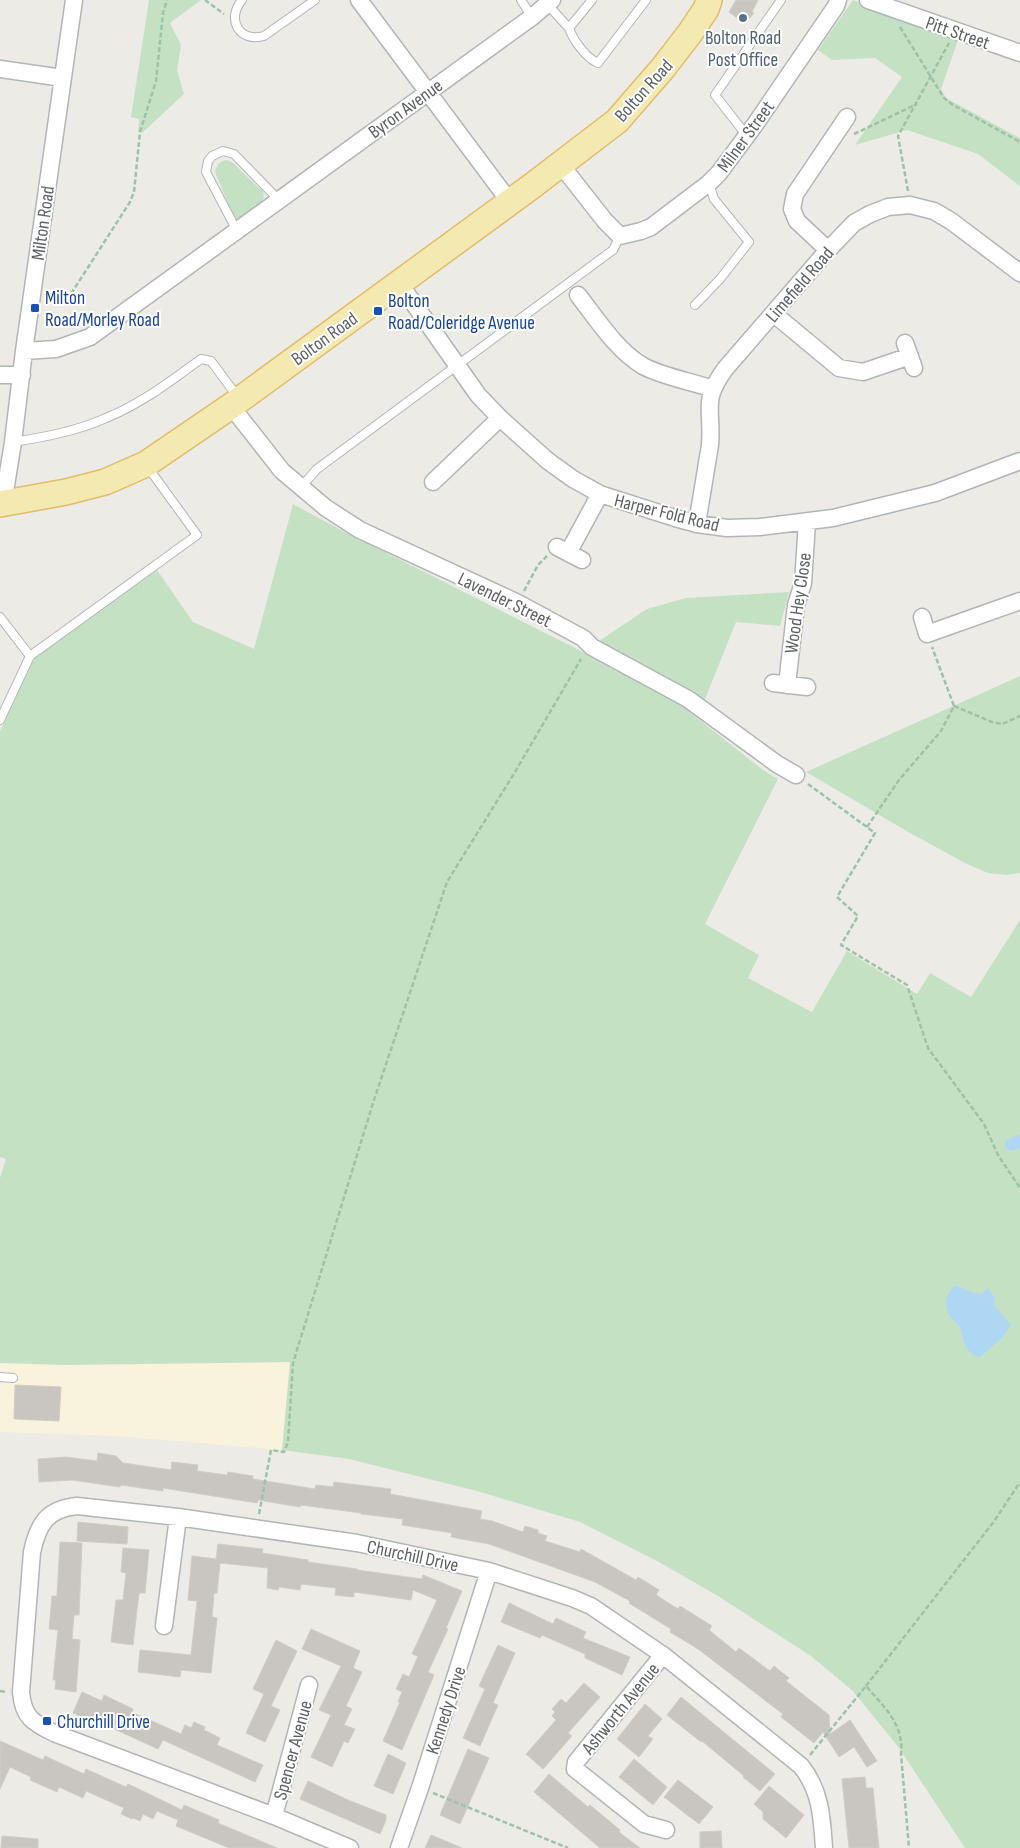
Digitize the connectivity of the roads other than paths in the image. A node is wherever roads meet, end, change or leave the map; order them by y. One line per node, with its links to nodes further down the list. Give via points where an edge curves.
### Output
1 (74, 0): 17 (street, Milton Road)
2 (242, 0): 3 (lane, via 234,18 240,31 258,38)
3 (315, 0)
4 (359, 0): 18 (street)
5 (521, 0): 13 (lane)
6 (592, 0): 14 (lane)
7 (646, 0): 14 (lane, via 598,63 572,36)
8 (709, 0): 21 (main road, Bolton Road, via 690,33 646,90 616,121)
9 (781, 0): 20 (lane, via 715,95)
10 (838, 0): 20 (street, Milner Street)
11 (868, 0): 15 (street, Pitt Street)
12 (549, 2): 13 (street, Byron Avenue); 14 (lane)
13 (532, 17): 18 (street, Byron Avenue)
14 (569, 28)
15 (1020, 53)
16 (0, 69): 17 (street)
17 (63, 78): 33 (street, Milton Road)
18 (428, 92): 23 (street, Byron Avenue); 24 (street)
19 (846, 127): 27 (street, via 795,194 792,209 798,221)
20 (747, 136): 22 (street, Milner Street)
21 (561, 165): 24 (main road, Bolton Road); 26 (street)
22 (708, 183): 26 (street, Milner Street, via 651,227); 31 (lane, via 714,199 749,242)
23 (279, 200): 25 (street, Byron Avenue); 25 (lane, via 234,154 223,151 212,156 206,172)
24 (510, 202): 29 (main road, Bolton Road)
25 (237, 231): 33 (street, Byron Avenue, via 90,337 56,349)
26 (620, 236): 35 (lane, via 613,250)
27 (828, 250): 28 (street, Limefield Road, via 854,223 870,214 910,204 934,211 951,221); 32 (street, Limefield Road)
28 (1020, 272)
29 (400, 284): 35 (street, Harper Fold Road); 39 (main road, Bolton Road)
30 (581, 304): 38 (street, via 630,357 658,372)
31 (695, 305)
32 (774, 314): 34 (street, via 839,368 863,372); 38 (street, Limefield Road, via 725,370)
33 (24, 351): 37 (street, Milton Road)
34 (910, 356)
35 (457, 365): 40 (street, Harper Fold Road, via 478,395); 45 (lane, via 318,469)
36 (0, 374): 37 (street)
37 (22, 375): 41 (street, Milton Road)
38 (713, 389): 49 (street, Limefield Road, via 709,408 710,445)
39 (235, 403): 41 (lane, via 211,361 201,360 149,396 106,418 76,429); 43 (main road, Bolton Road); 45 (street, Lavender Street, via 282,471)
40 (500, 418): 44 (street); 46 (street, Harper Fold Road, via 548,461)
41 (13, 442): 47 (street, Milton Road)
42 (1020, 461): 48 (street, Harper Fold Road, via 935,493 864,512)
43 (146, 464): 47 (main road, Bolton Road, via 105,482); 54 (lane, via 197,535)
44 (443, 479)
45 (300, 488): 57 (street, Lavender Street, via 360,530 518,603 583,638 592,647 688,699)
46 (600, 494): 49 (street, Harper Fold Road); 50 (street)
47 (1, 508)
48 (807, 522): 49 (street, Harper Fold Road, via 726,528); 55 (street, Wood Hey Close, via 803,583 780,684)
49 (697, 524)
50 (569, 554)
51 (1020, 601): 53 (street, via 928,634)
52 (0, 617): 54 (lane)
53 (922, 617)
54 (30, 656): 56 (lane)
55 (807, 687)
56 (0, 720)
57 (796, 775)
58 (0, 1377): 59 (lane)
59 (13, 1378)
60 (178, 1517): 61 (street, Churchill Drive, via 357,1544); 62 (street); 65 (street, Churchill Drive, via 77,1506 64,1507 42,1523 32,1552 22,1705 30,1718 54,1733)
61 (489, 1571): 63 (street, Churchill Drive, via 590,1606); 68 (street, Kennedy Drive)
62 (164, 1626)
63 (663, 1654): 66 (street, Ashworth Avenue, via 574,1765 644,1824); 69 (street, Churchill Drive, via 801,1766 819,1799)
64 (309, 1685): 65 (street, Spencer Avenue)
65 (274, 1816): 67 (street, Churchill Drive)
66 (666, 1830)
67 (350, 1848)
68 (399, 1848)
69 (824, 1848)

